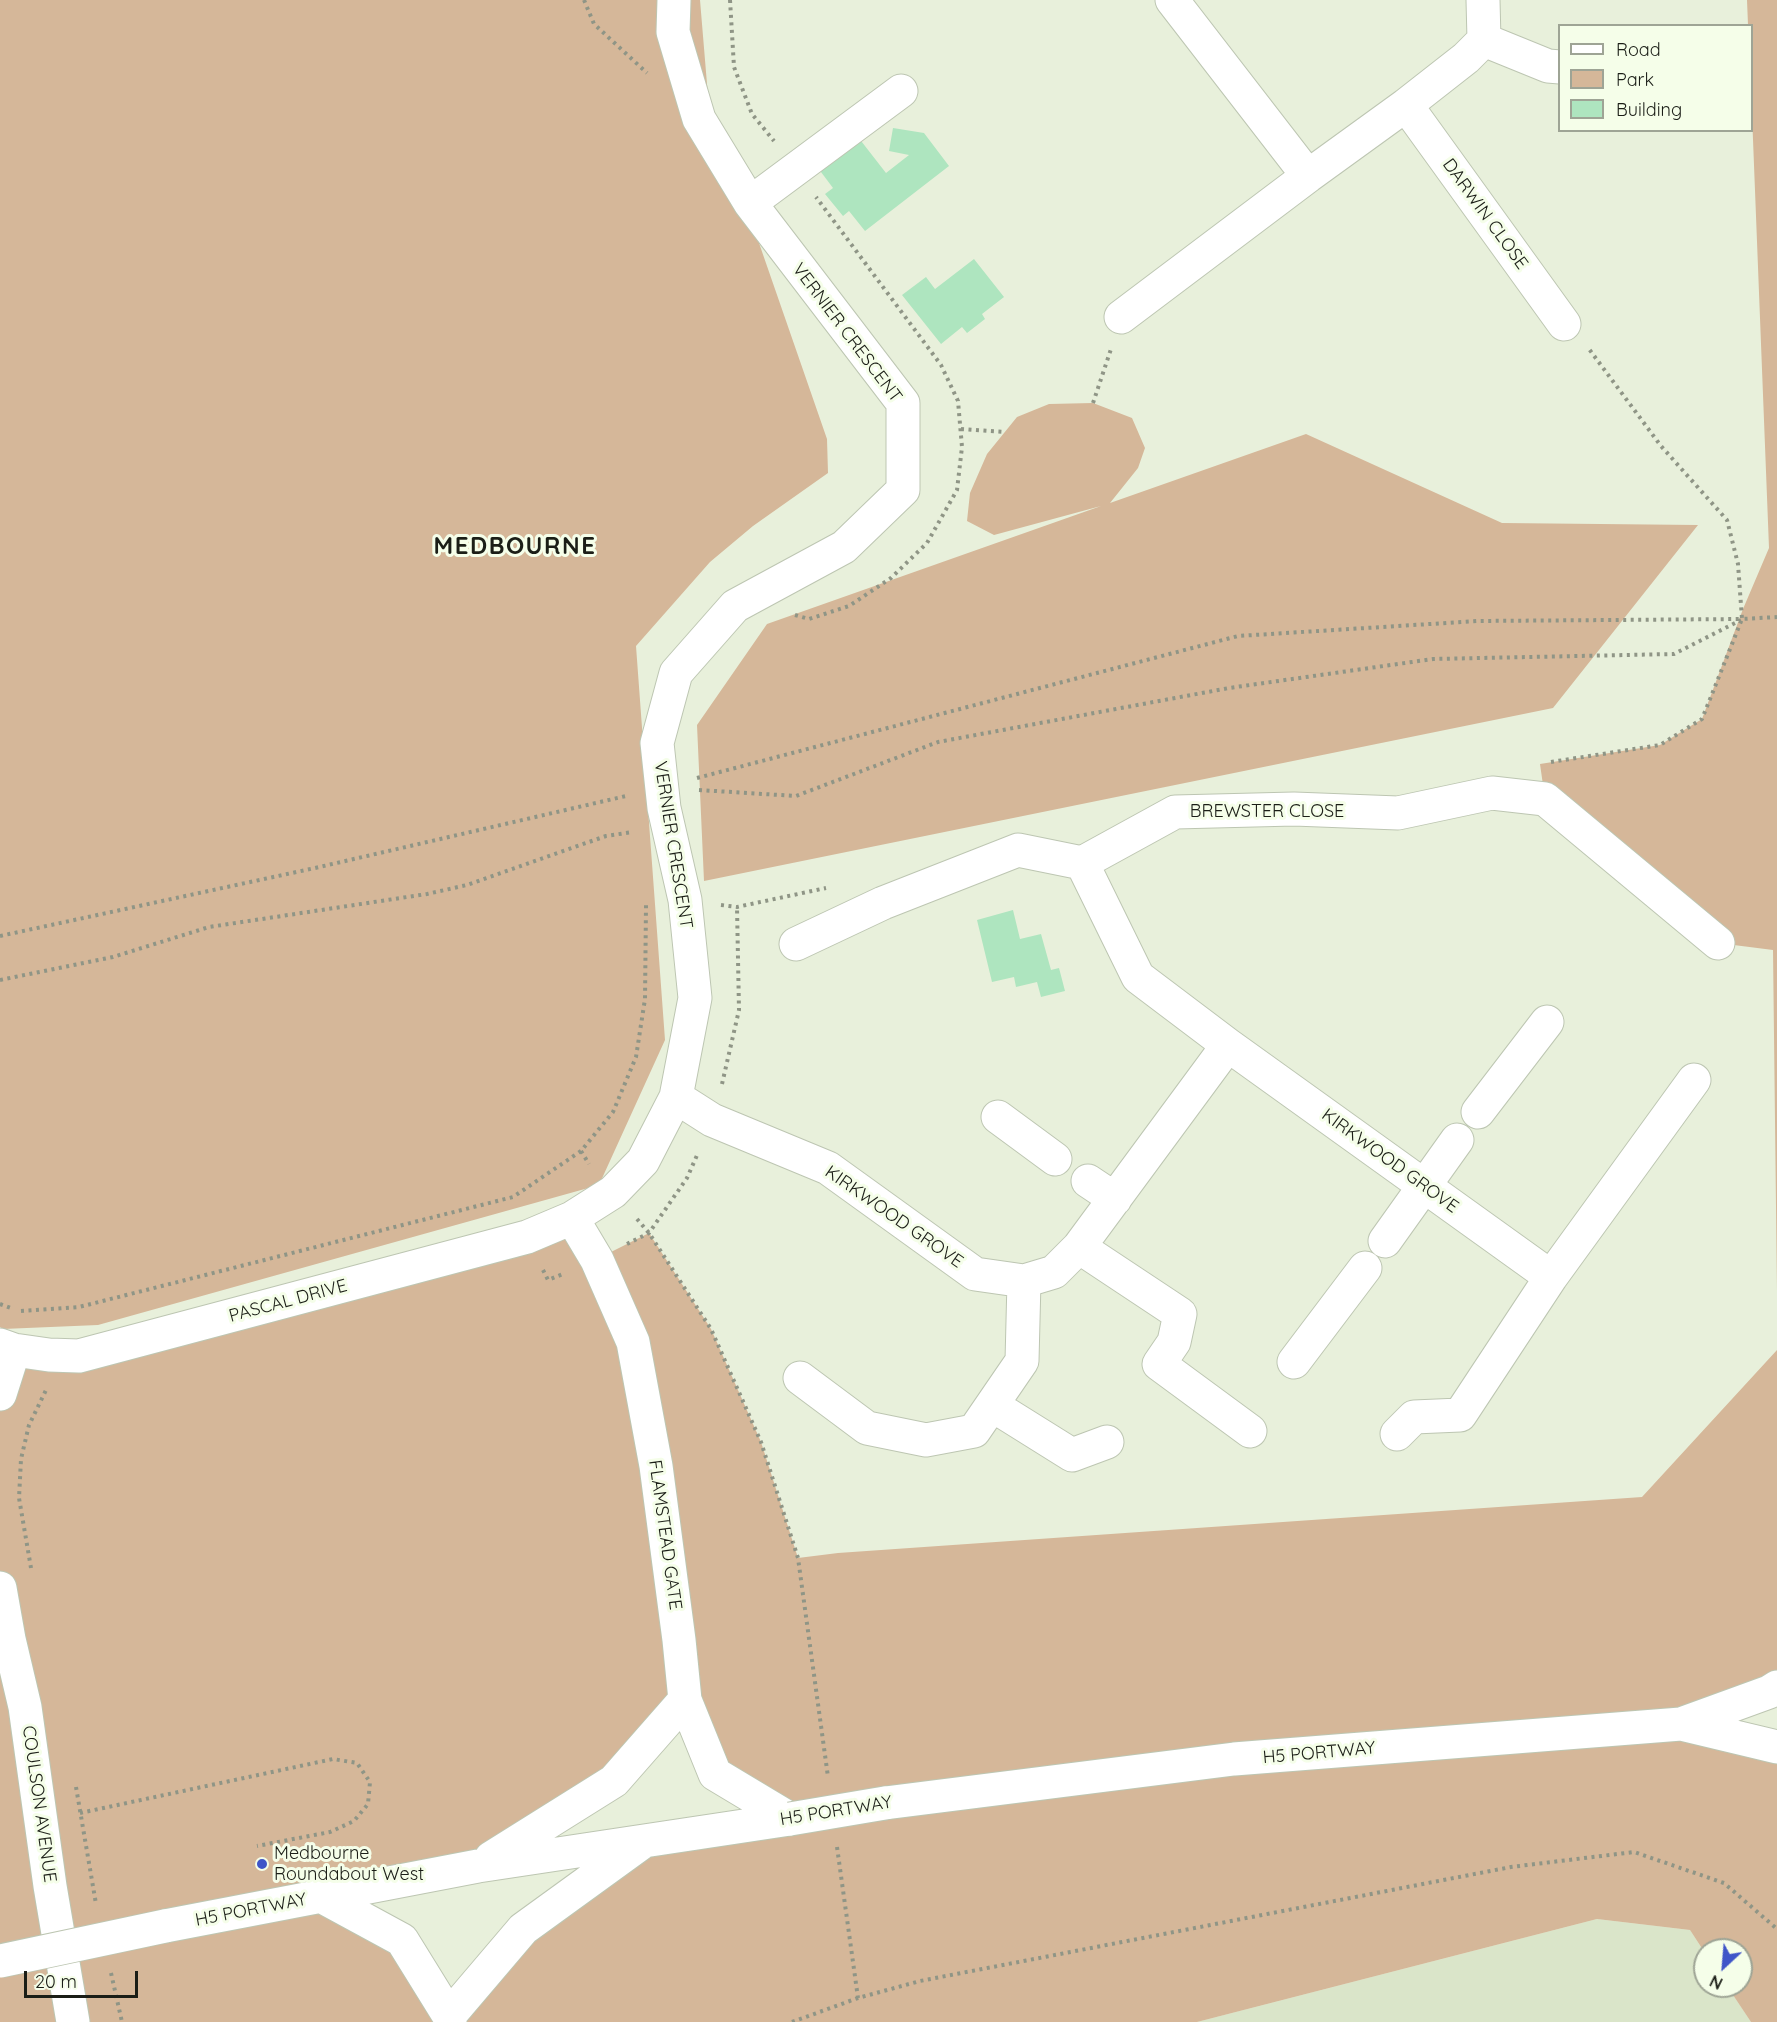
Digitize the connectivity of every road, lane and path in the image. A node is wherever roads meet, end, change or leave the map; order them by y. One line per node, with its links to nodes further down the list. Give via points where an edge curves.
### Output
1 (584, 0): 7 (path, via 594,24)
2 (674, 0): 11 (street, VERNIER CRESCENT, via 673,32 699,119)
3 (1172, 0): 10 (street)
4 (1484, 0): 5 (street)
5 (1484, 40): 6 (street); 9 (street)
6 (1558, 67)
7 (648, 74)
8 (901, 91): 11 (street)
9 (1406, 105): 10 (street); 13 (street, DARWIN CLOSE)
10 (1308, 176): 12 (street)
11 (750, 203): 19 (street, VERNIER CRESCENT, via 903,403 903,490 844,547 735,606 676,673 657,743)
12 (1122, 317): 14 (path)
13 (1564, 324): 18 (path, via 1587,345 1661,446 1727,520 1738,564)
14 (1093, 403)
15 (961, 429): 16 (path)
16 (1005, 432)
17 (1777, 615): 18 (path)
18 (1742, 620): 19 (path, via 1478,621 1238,636); 19 (path, via 1674,654 1433,659 1228,688 938,742 796,796 686,789)
19 (663, 797): 23 (path); 26 (path, via 642,831 606,836 466,885 209,927 113,957); 30 (street, VERNIER CRESCENT, via 685,900 695,998)
20 (1082, 862): 24 (street, BREWSTER CLOSE, via 1175,812 1294,809 1398,813 1492,793 1545,799); 25 (street, via 1018,850 883,903); 28 (street, KIRKWOOD GROVE, via 1138,977)
21 (646, 896): 22 (path)
22 (646, 905)
23 (0, 936)
24 (1718, 943)
25 (795, 944)
26 (0, 980)
27 (1546, 1022): 31 (street)
28 (1228, 1045): 36 (street, KIRKWOOD GROVE); 38 (street, KIRKWOOD GROVE)
29 (1694, 1080): 43 (street)
30 (676, 1096): 37 (street, VERNIER CRESCENT, via 643,1161); 44 (street, KIRKWOOD GROVE, via 712,1120 828,1168 975,1274)
31 (1478, 1112)
32 (998, 1117): 34 (street)
33 (1458, 1140): 36 (street)
34 (1055, 1159)
35 (1089, 1181): 38 (street)
36 (1426, 1186): 40 (street); 43 (street, KIRKWOOD GROVE)
37 (614, 1192): 39 (street, VERNIER CRESCENT); 45 (path, via 597,1177 581,1151 513,1197 79,1307 23,1312); 62 (path, via 649,1233 711,1329 761,1442 798,1558)
38 (1115, 1199): 41 (street, KIRKWOOD GROVE)
39 (572, 1218): 47 (street, PASCAL DRIVE, via 527,1237 79,1356); 58 (street, FLAMSTEAD GATE, via 597,1260 633,1342 656,1466)
40 (1385, 1241)
41 (1079, 1247): 44 (street, KIRKWOOD GROVE, via 1054,1272); 52 (street, via 1180,1314 1174,1342 1159,1364)
42 (1365, 1268): 48 (street)
43 (1551, 1277): 53 (street, via 1460,1415 1414,1417)
44 (1024, 1281): 51 (street, via 1022,1361)
45 (0, 1304)
46 (7, 1347): 47 (street, PASCAL DRIVE); 50 (street)
47 (49, 1355): 55 (path, via 46,1391 29,1425 21,1459 19,1498)
48 (1294, 1362)
49 (800, 1378): 51 (street, via 867,1428 926,1440 974,1431)
50 (0, 1394)
51 (992, 1405): 54 (street, via 1072,1455)
52 (1250, 1431)
53 (1397, 1434)
54 (1107, 1442)
55 (33, 1576)
56 (0, 1588): 76 (street, COULSON AVENUE, via 26,1707)
57 (1777, 1687): 59 (street, H5 PORTWAY)
58 (685, 1700): 64 (street, FLAMSTEAD GATE, via 715,1774); 68 (street, via 614,1781)
59 (1681, 1724): 60 (street, H5 PORTWAY); 64 (street, H5 PORTWAY, bridge, via 1234,1760 885,1803)
60 (1777, 1747)
61 (74, 1779): 63 (path)
62 (829, 1784)
63 (80, 1813): 67 (path, via 333,1759 357,1763 370,1782 368,1804 354,1821 330,1832); 70 (path)
64 (790, 1819): 65 (street, H5 PORTWAY)
65 (647, 1839): 68 (street, H5 PORTWAY); 75 (street, via 523,1929)
66 (837, 1843): 74 (path)
67 (257, 1846)
68 (478, 1866): 69 (street, H5 PORTWAY)
69 (321, 1896): 72 (street, H5 PORTWAY, bridge); 75 (street, via 402,1940)
70 (99, 1914)
71 (1777, 1929): 74 (path, via 1724,1882 1634,1852 1488,1872 920,1981)
72 (0, 1961)
73 (111, 1972): 77 (path)
74 (858, 1998): 78 (path)
75 (449, 2019)
76 (73, 2022)
77 (122, 2022)
78 (792, 2022)

